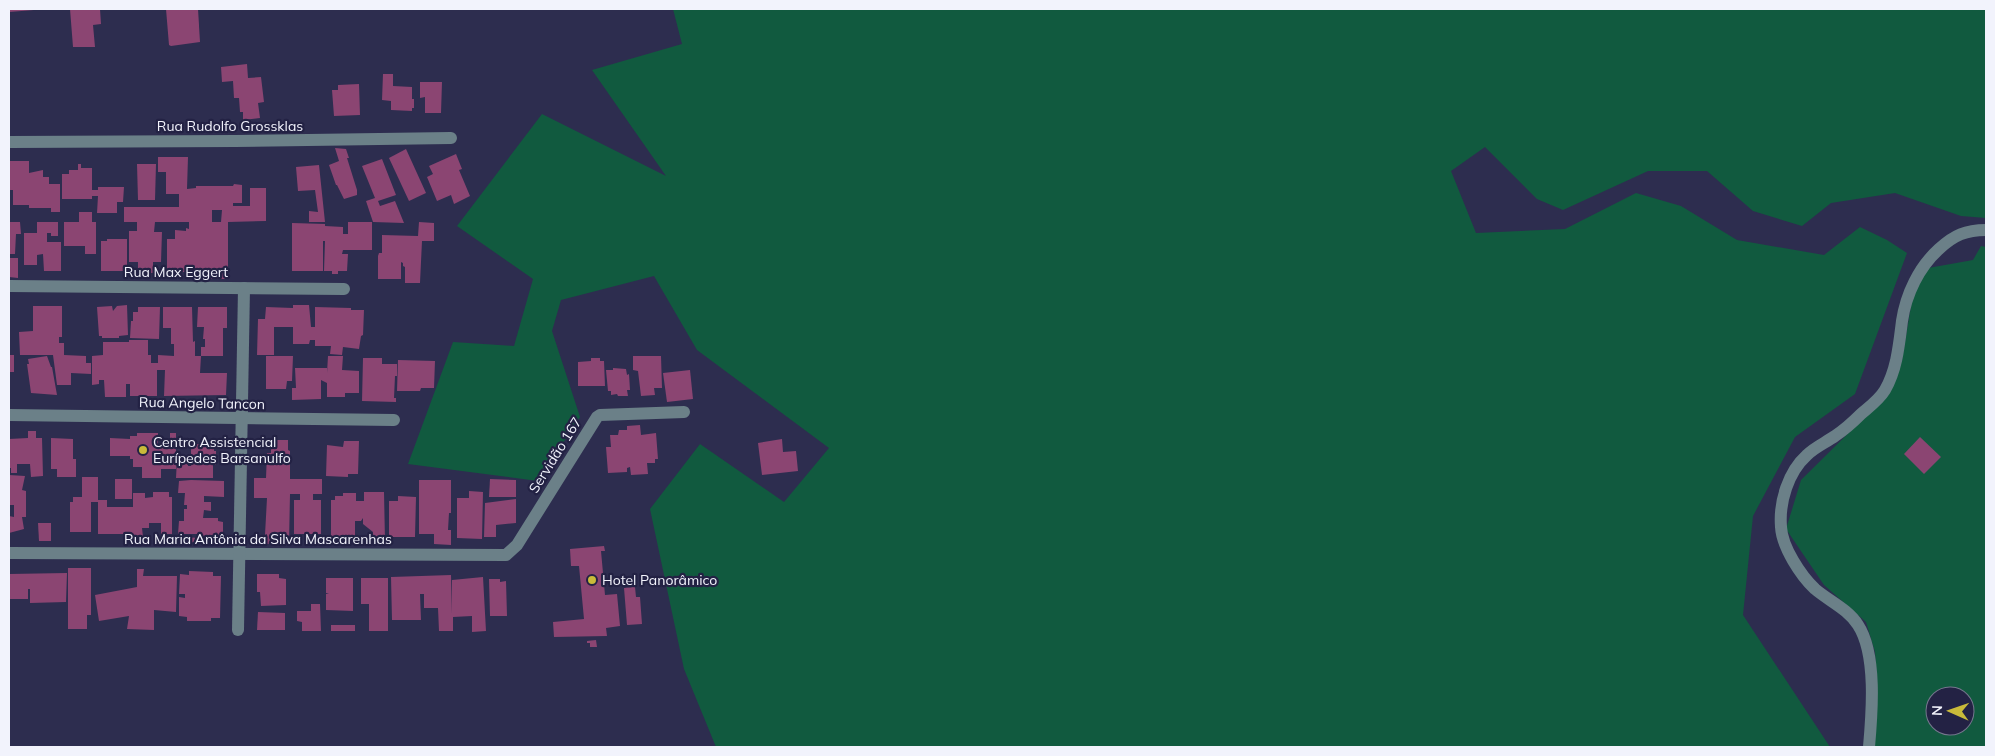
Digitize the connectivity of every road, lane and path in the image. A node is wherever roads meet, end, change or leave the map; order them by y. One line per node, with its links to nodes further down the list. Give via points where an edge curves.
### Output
1 (451, 138): 2 (street, Rua Rudolfo Grossklas)
2 (9, 142)
3 (1986, 230): 15 (street, via 1969,230 1954,237 1921,268 1909,293 1899,349 1884,392 1836,436 1805,456 1790,476 1784,498 1780,528 1796,566 1815,588 1858,623 1864,637 1872,689)
4 (9, 286): 5 (street, Rua Max Eggert)
5 (244, 288): 6 (street, Rua Max Eggert); 9 (street)
6 (344, 289)
7 (684, 412): 13 (street, Servidão 167, via 597,417 517,545)
8 (9, 415): 9 (street, Rua Angelo Tancon)
9 (241, 418): 10 (street, Rua Angelo Tancon); 12 (street)
10 (394, 420)
11 (9, 553): 12 (street, Rua Maria Antônia da Silva Mascarenhas)
12 (239, 555): 13 (street, Rua Maria Antônia da Silva Mascarenhas); 14 (street)
13 (506, 555)
14 (238, 630)
15 (1869, 747)

